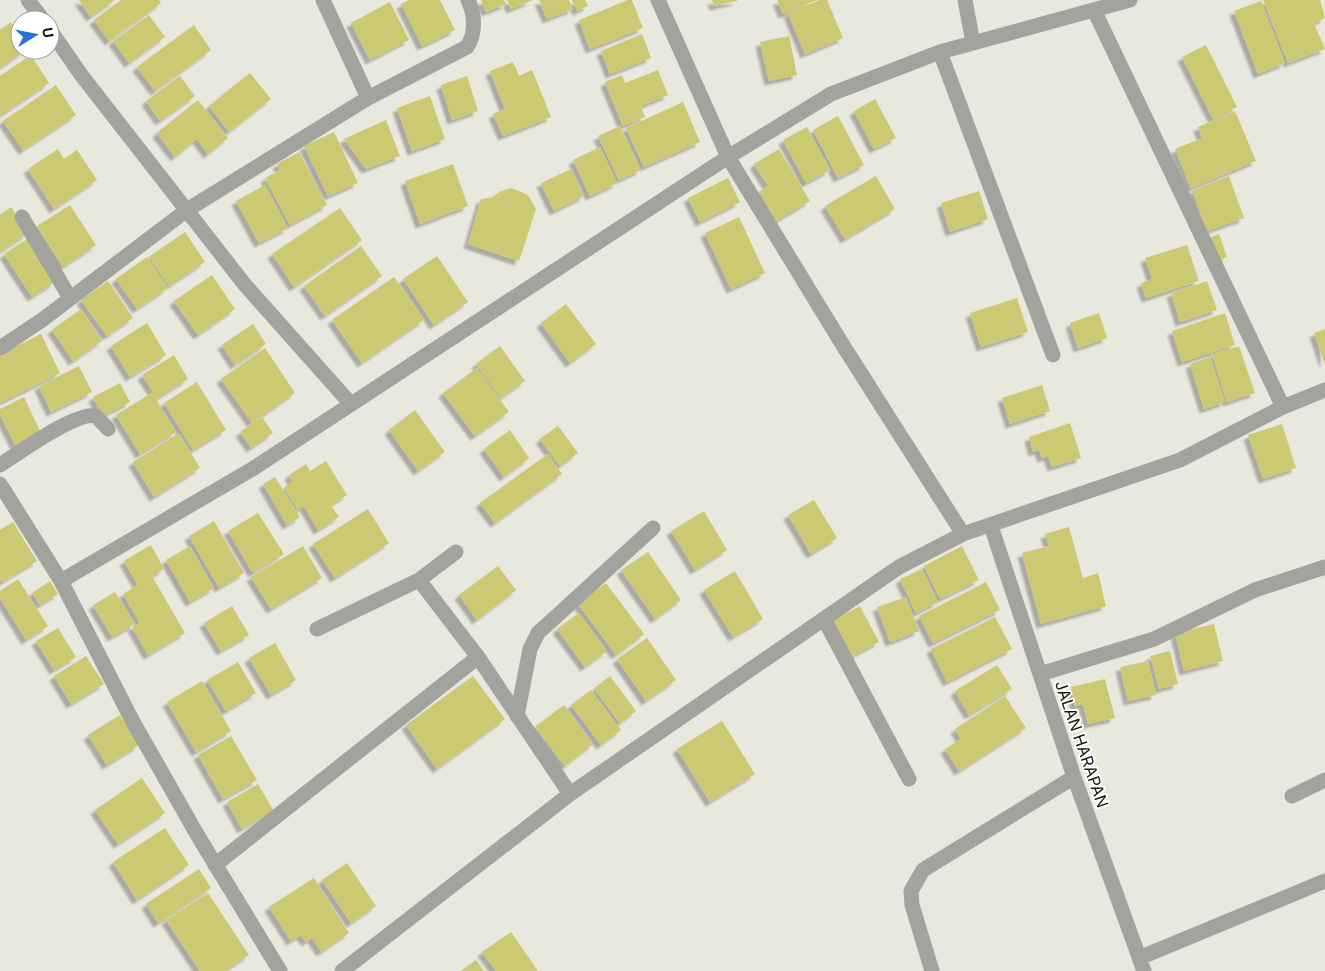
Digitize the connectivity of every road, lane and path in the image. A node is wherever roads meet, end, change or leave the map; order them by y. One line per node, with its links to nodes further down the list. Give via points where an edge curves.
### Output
1 (323, 0): 10 (street)
2 (468, 0): 10 (street, via 474,26 467,47)
3 (658, 0): 11 (street)
4 (965, 0): 7 (street)
5 (1130, 0): 6 (street)
6 (1094, 10): 7 (street); 19 (street)
7 (973, 43): 9 (street)
8 (60, 44): 12 (street)
9 (940, 52): 11 (street, via 831,94); 16 (street)
10 (368, 98): 12 (street)
11 (728, 157): 18 (street); 25 (street)
12 (187, 210): 14 (street); 18 (street, via 244,285)
13 (22, 217): 14 (street)
14 (70, 298): 15 (street)
15 (0, 348)
16 (1053, 355)
17 (1325, 390): 19 (street)
18 (350, 403): 29 (street, via 254,468)
19 (1283, 407): 23 (street, via 1180,460)
20 (108, 429): 21 (street, via 96,416 86,416 52,431)
21 (0, 465)
22 (0, 484): 29 (street)
23 (991, 526): 25 (street); 33 (street, JALAN HARAPAN)
24 (653, 528): 34 (street, via 538,633 530,649)
25 (963, 534): 30 (street, via 900,567)
26 (456, 552): 28 (street)
27 (1325, 567): 33 (street, via 1255,590 1154,639)
28 (419, 580): 31 (street); 32 (street)
29 (61, 581): 40 (street, via 132,720)
30 (824, 619): 36 (street); 38 (street)
31 (317, 629)
32 (478, 657): 34 (street); 40 (street)
33 (1040, 674): 35 (street, JALAN HARAPAN)
34 (517, 716): 38 (street)
35 (1074, 777): 42 (street, JALAN HARAPAN); 45 (street, via 923,870 911,890 912,905)
36 (909, 779)
37 (1325, 780): 39 (street)
38 (570, 794): 44 (street)
39 (1292, 796)
40 (215, 864): 43 (street)
41 (1325, 882): 42 (street)
42 (1142, 964)
43 (280, 971)
44 (342, 971)
45 (932, 971)

